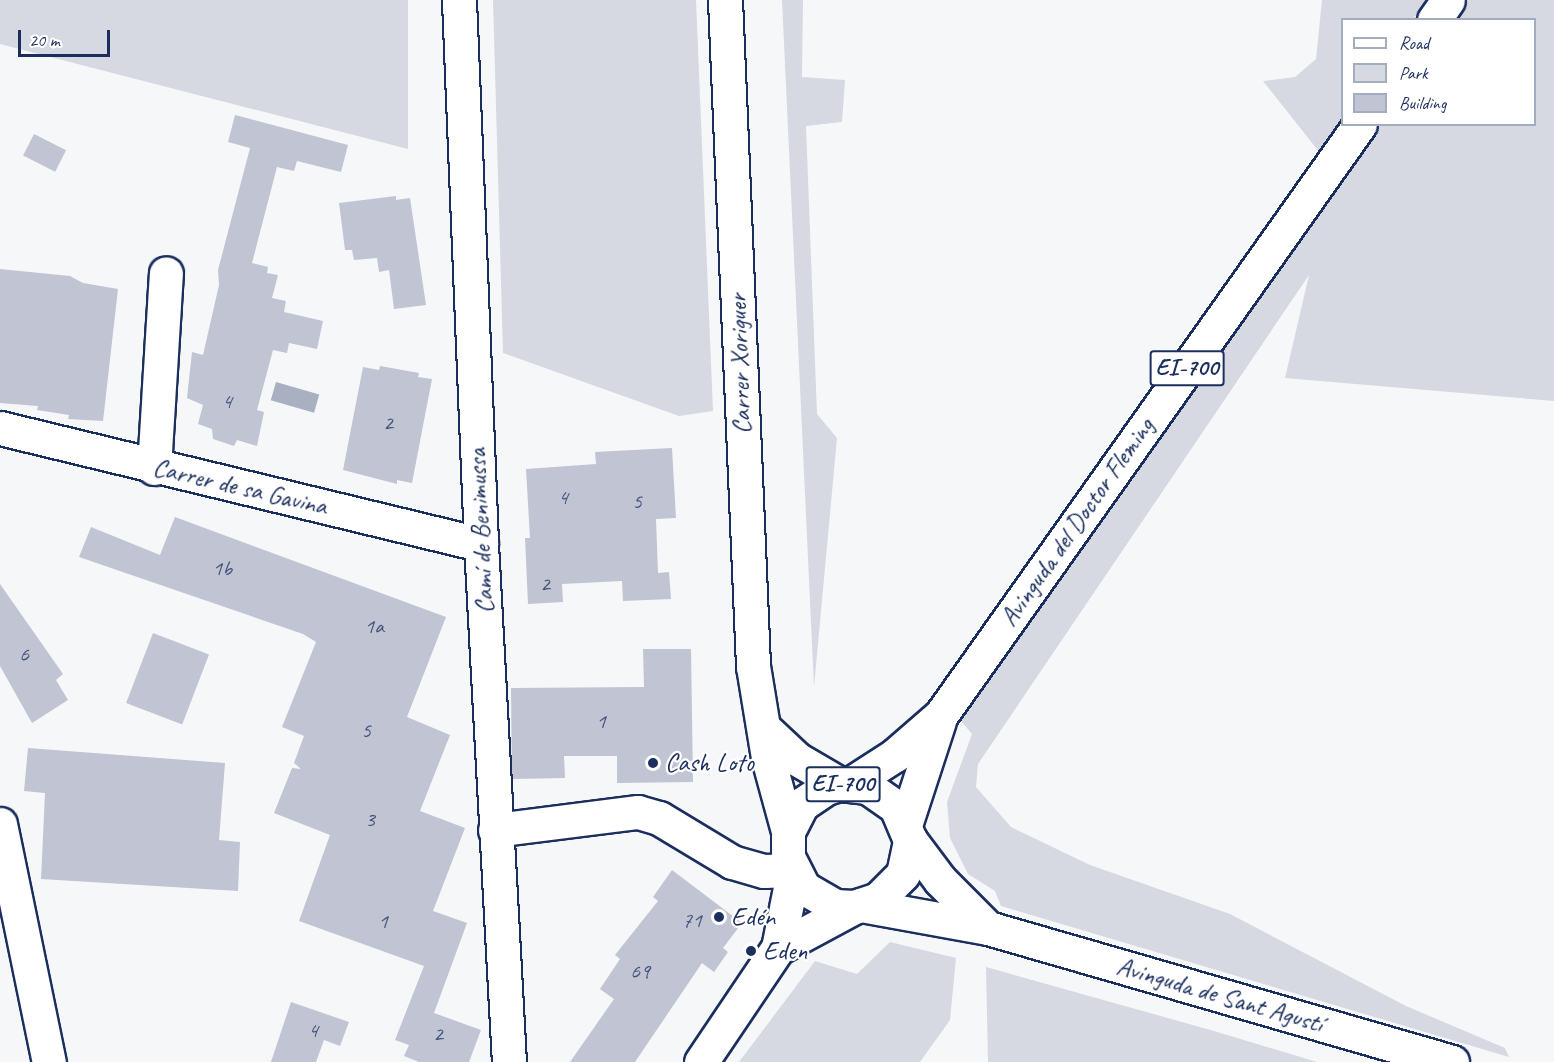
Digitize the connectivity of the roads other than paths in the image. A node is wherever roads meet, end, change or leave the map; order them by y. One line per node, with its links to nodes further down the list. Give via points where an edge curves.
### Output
1 (459, 0): 9 (street, Camí de Benimussa)
2 (725, 0): 11 (street, Carrer Xoriguer, via 753,666)
3 (1448, 0): 4 (street)
4 (1435, 18)
5 (1359, 126): 10 (street, Avinguda del Doctor Fleming / EI-700)
6 (166, 273): 8 (street)
7 (0, 428): 8 (street, Carrer de sa Gavina)
8 (154, 468): 9 (street, Carrer de sa Gavina)
9 (481, 544): 14 (street, Camí de Benimussa)
10 (941, 715): 12 (street, Avinguda del Doctor Fleming / EI-700, via 895,755); 16 (street, Avinguda del Doctor Fleming / EI-700)
11 (764, 728): 12 (street, via 797,759); 15 (street, Carrer Xoriguer)
12 (845, 784): 15 (street, EI-700, via 819,791 802,804); 16 (street, EI-700, via 884,794)
13 (0, 824): 21 (street)
14 (495, 830): 17 (street, via 638,812 659,818 732,862 764,871); 22 (street, Camí de Benimussa)
15 (788, 831): 17 (street, EI-700)
16 (908, 831): 18 (street, EI-700, via 903,874 878,899); 19 (street, Avinguda de Sant Agustí, via 940,880)
17 (792, 872): 18 (street, via 819,899); 20 (street, EI-700)
18 (858, 906): 19 (street, Avinguda de Sant Agustí); 20 (street, EI-700)
19 (988, 928): 24 (street, Avinguda de Sant Agustí)
20 (778, 948): 23 (street, EI-700)
21 (49, 1062)
22 (509, 1062)
23 (701, 1062)
24 (1452, 1062)

